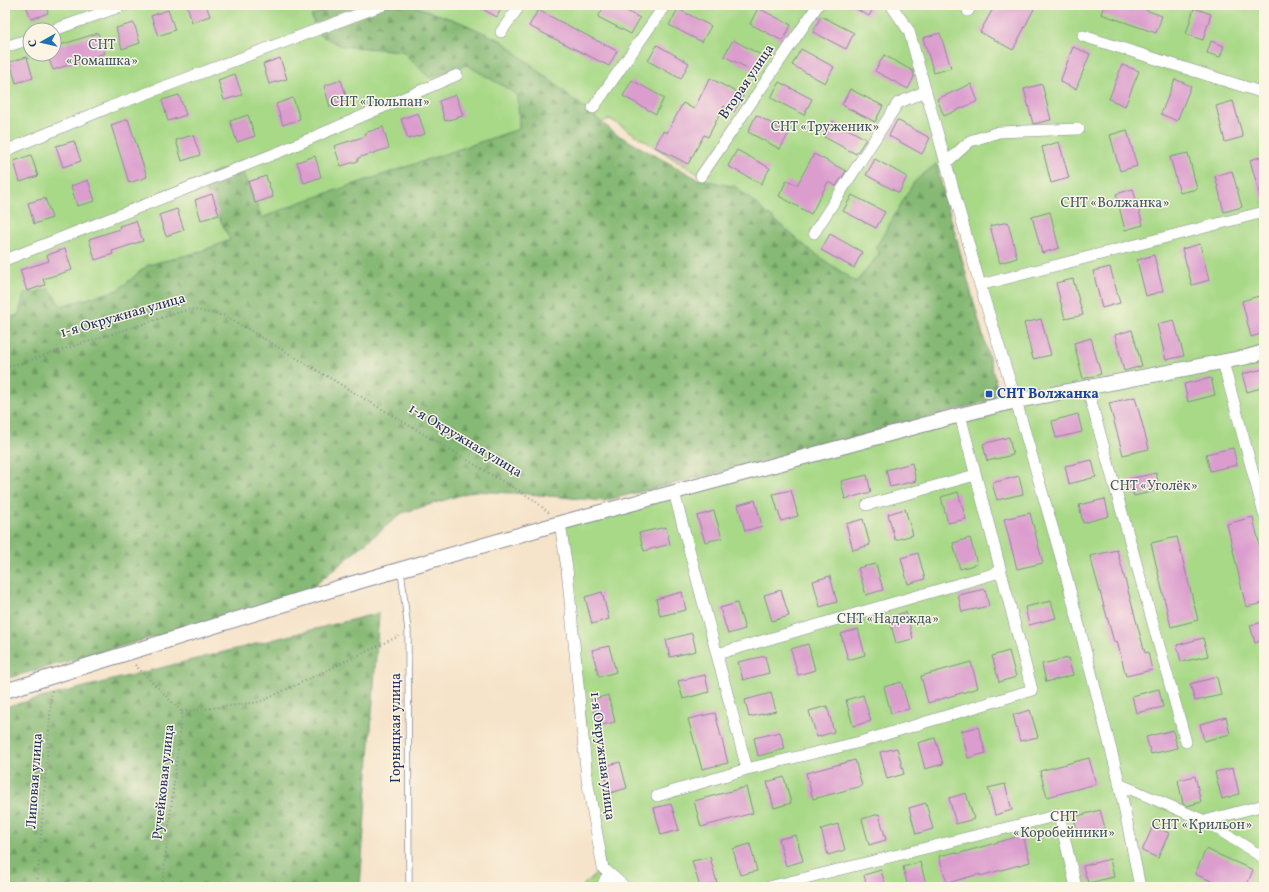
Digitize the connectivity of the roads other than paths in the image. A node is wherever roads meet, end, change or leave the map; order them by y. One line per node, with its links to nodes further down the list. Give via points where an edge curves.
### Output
1 (124, 5): 7 (street)
2 (383, 5): 17 (street, via 110,107)
3 (520, 5): 8 (street)
4 (665, 5): 15 (street)
5 (818, 5): 19 (street, Вторая улица)
6 (891, 5): 13 (street, via 909,30)
7 (62, 27)
8 (501, 32)
9 (1083, 36): 14 (street)
10 (22, 42): 11 (street)
11 (5, 48)
12 (457, 75): 22 (street, via 284,150)
13 (926, 91): 18 (street); 21 (street, via 898,103)
14 (1264, 93)
15 (593, 108)
16 (1079, 128): 18 (street, via 999,132 970,141)
17 (5, 151)
18 (947, 162): 23 (street)
19 (701, 176)
20 (1264, 212): 23 (street)
21 (814, 233)
22 (5, 260)
23 (980, 284): 27 (street)
24 (1264, 352): 25 (street)
25 (1223, 362): 26 (street); 32 (street)
26 (1087, 387): 27 (street); 38 (street)
27 (1016, 401): 28 (street); 40 (street, via 1066,574)
28 (960, 415): 29 (street); 30 (street)
29 (975, 475): 31 (street); 35 (street)
30 (674, 492): 33 (street); 36 (street)
31 (867, 505)
32 (1264, 514)
33 (560, 523): 34 (street); 45 (street, 1-я Окружная улица, via 587,779 603,868)
34 (400, 570): 37 (street); 47 (lane, Горняцкая улица, via 408,631)
35 (1000, 572): 36 (street); 39 (street, via 1032,690 860,742)
36 (717, 654): 39 (street)
37 (5, 691)
38 (1186, 742)
39 (746, 769): 41 (street)
40 (1119, 784): 43 (street); 52 (street)
41 (657, 796)
42 (1264, 805): 43 (street)
43 (1205, 821): 44 (street)
44 (1264, 858)
45 (608, 873): 48 (street); 49 (street, 1-я Окружная улица)
46 (794, 884): 50 (street); 51 (street, via 1059,815)
47 (409, 887)
48 (602, 887)
49 (625, 887)
50 (769, 887)
51 (1076, 887)
52 (1140, 887)

